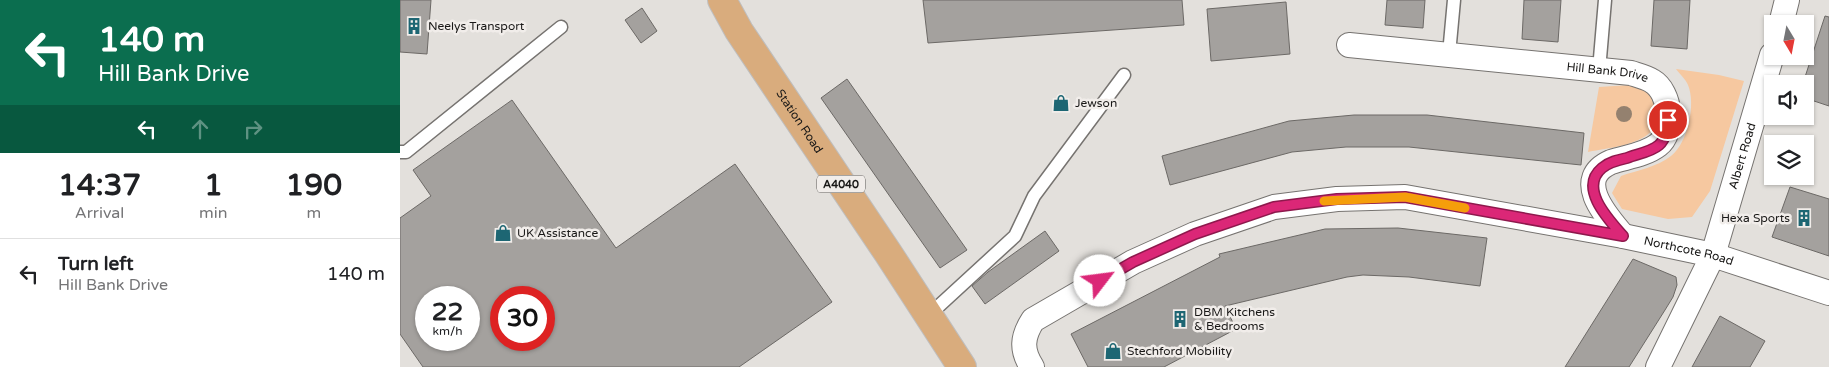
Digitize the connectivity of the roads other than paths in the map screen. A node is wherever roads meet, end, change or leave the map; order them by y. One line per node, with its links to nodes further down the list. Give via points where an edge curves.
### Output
1 (722, 0): 16 (main road, Station Road / A4040, via 739,31)
2 (1454, 0): 8 (lane)
3 (1605, 0): 10 (lane)
4 (1786, 0): 5 (street)
5 (1783, 15)
6 (561, 27): 12 (lane)
7 (1349, 45): 8 (street, Hill Bank Drive)
8 (1450, 54): 10 (street, Hill Bank Drive)
9 (1769, 65): 14 (street, Albert Road)
10 (1599, 70): 13 (street, Hill Bank Drive, via 1630,73 1652,81 1665,97 1668,111 1666,135 1659,145 1603,167 1594,181 1593,191 1604,214)
11 (1124, 75): 16 (lane, via 1034,196 1014,236)
12 (402, 155)
13 (1623, 236): 14 (street, Northcote Road); 18 (street, Northcote Road, via 1405,197 1337,199 1274,207 1195,234 1133,262 1033,320 1024,332 1025,356)
14 (1713, 255): 15 (street, Northcote Road); 19 (street, Albert Road)
15 (1829, 293)
16 (929, 315): 17 (main road, Station Road / A4040)
17 (962, 367)
18 (1032, 367)
19 (1658, 367)

